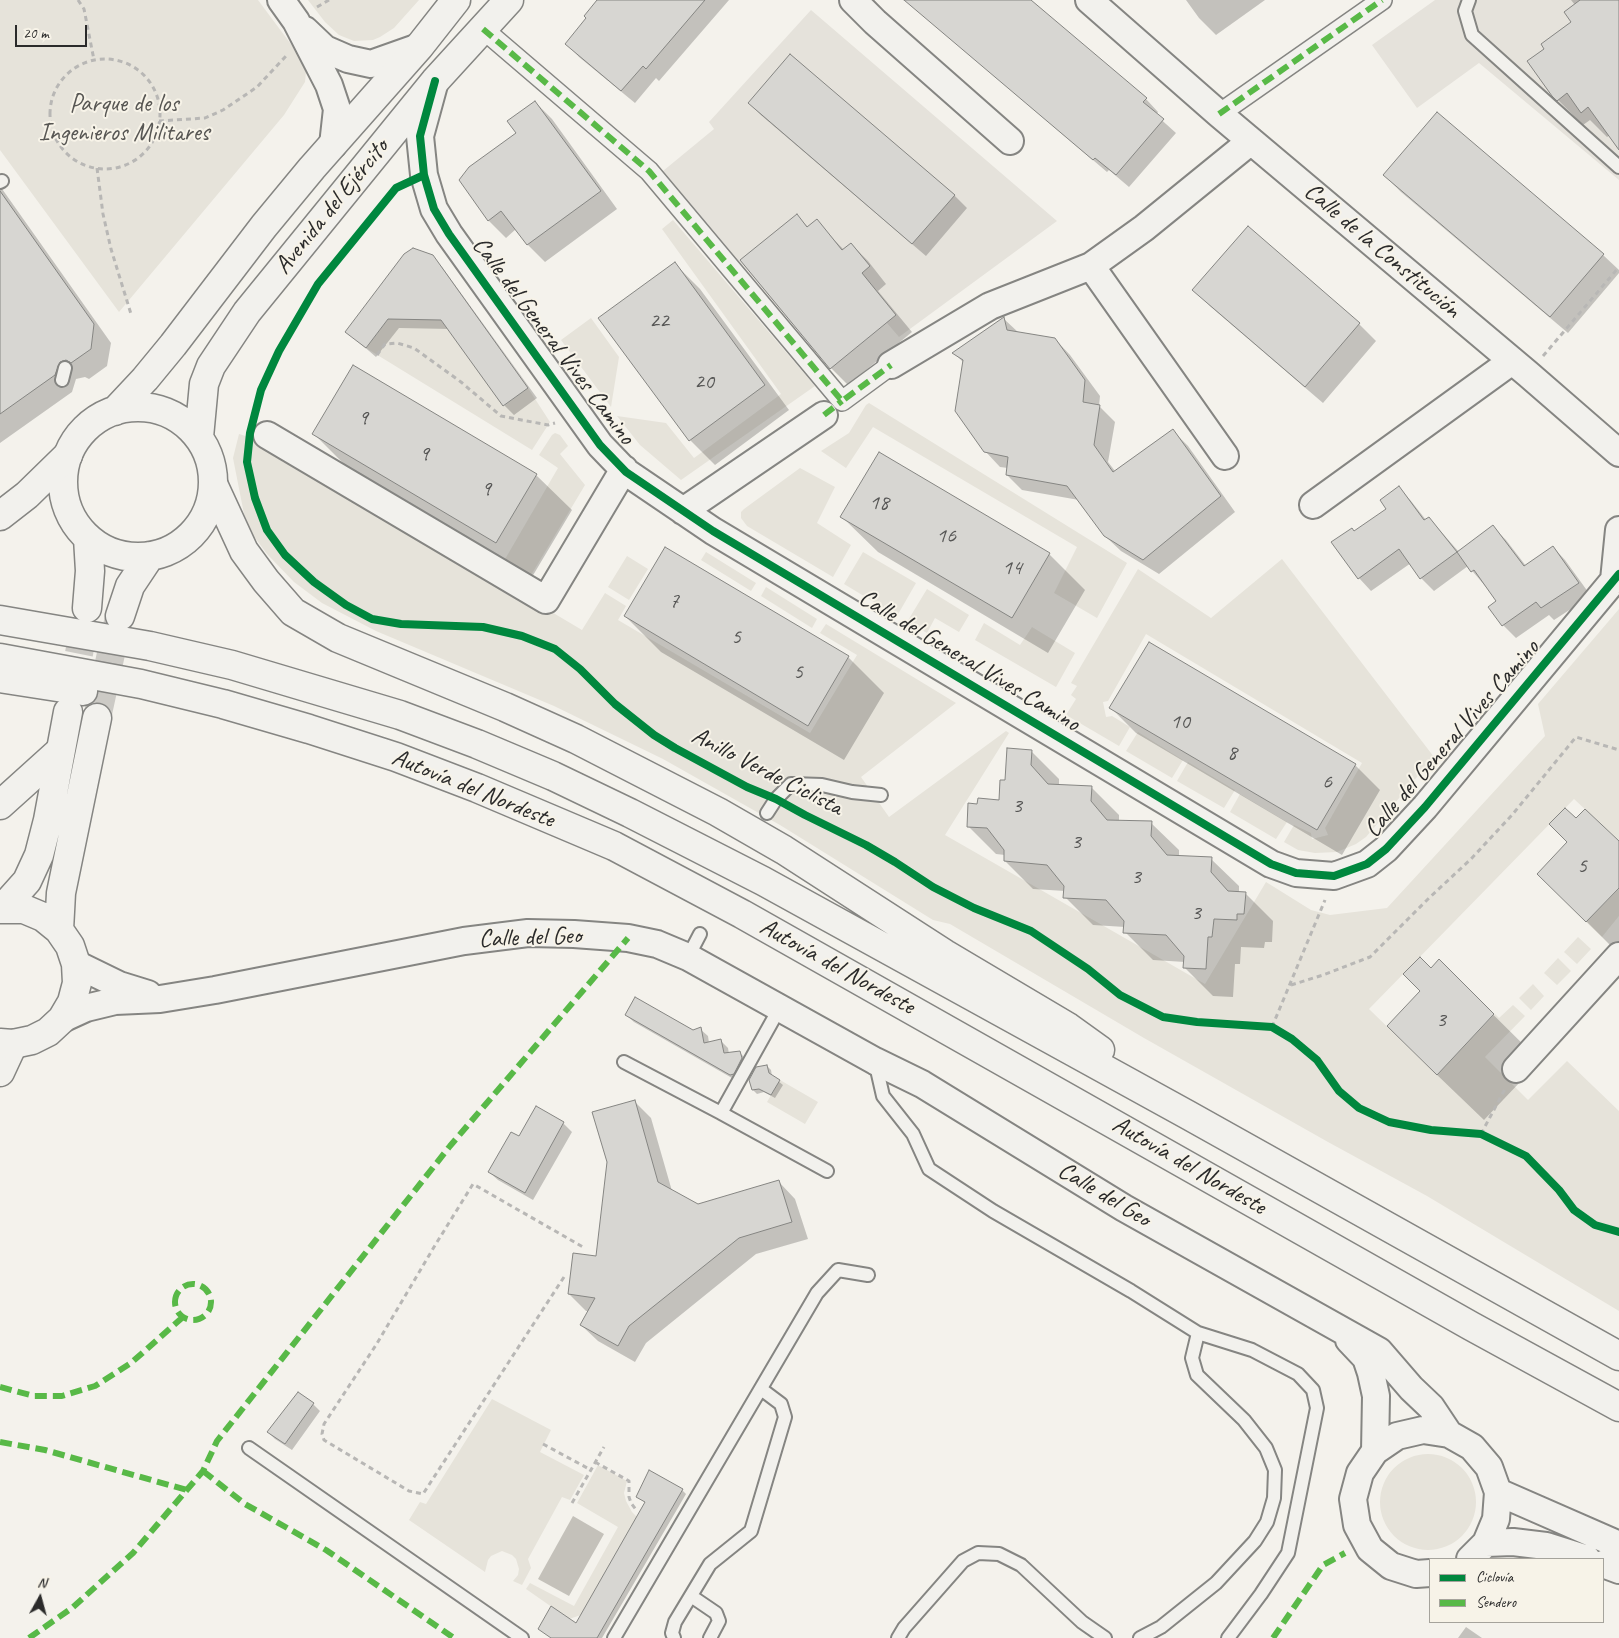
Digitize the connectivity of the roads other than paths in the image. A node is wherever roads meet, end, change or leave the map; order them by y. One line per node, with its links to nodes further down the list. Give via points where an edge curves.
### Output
1 (281, 0): 8 (street)
2 (456, 0): 10 (main road, Avenida del Ejército)
3 (509, 0): 9 (main road, Avenida del Ejército)
4 (853, 0): 13 (street)
5 (1089, 0): 12 (street, Calle de la Constitución)
6 (1382, 0): 12 (street)
7 (1469, 0): 16 (lane, via 1465,11 1472,35)
8 (296, 21): 10 (street, via 326,49 348,59 371,64); 15 (street, via 329,85 337,108)
9 (483, 29): 11 (main road, Avenida del Ejército); 20 (street, via 649,172)
10 (419, 46): 15 (main road, Avenida del Ejército)
11 (435, 81): 23 (main road, Avenida del Ejército, via 296,250 216,358 204,384); 28 (street, Calle del General Vives Camino, via 420,136 424,174 434,209 580,418)
12 (1219, 114): 14 (street, Calle de la Constitución)
13 (1010, 141)
14 (1251, 141): 17 (street, via 1144,228); 19 (street, Calle de la Constitución)
15 (333, 145): 21 (main road, Avenida del Ejército, via 264,226 145,379)
16 (1619, 167)
17 (1091, 266): 18 (street, via 990,306); 26 (street)
18 (891, 365): 20 (street)
19 (1520, 368): 24 (street, Calle de la Constitución); 30 (street)
20 (833, 408): 31 (street)
21 (115, 410): 23 (main road, via 146,407 164,412 183,422); 25 (main road, via 86,428)
22 (267, 435): 28 (street, Calle del General Vives Camino, via 546,600)
23 (199, 437): 29 (main road, via 208,453)
24 (1619, 453): 27 (street)
25 (68, 455): 32 (main road); 34 (main road, via 64,473 68,508)
26 (1226, 456)
27 (1619, 461)
28 (624, 469): 31 (street, Calle del General Vives Camino)
29 (214, 486): 35 (main road, via 210,506 201,524 170,550); 64 (main road, via 244,551 293,612 338,638 576,739 718,812 945,954 1068,1026)
30 (1313, 505)
31 (683, 511): 36 (street, Calle del General Vives Camino, via 713,532 1271,864 1296,873 1334,876 1367,864 1386,849)
32 (0, 516)
33 (1619, 530): 36 (street, Calle del General Vives Camino)
34 (88, 538): 35 (main road, via 107,550 128,556); 37 (main road)
35 (150, 556): 38 (main road, via 130,586)
36 (1616, 577)
37 (87, 608)
38 (120, 616)
39 (0, 620): 64 (main road, Autovía del Nordeste, via 150,646 232,665 400,715 477,744 553,776 763,881)
40 (0, 658): 48 (main road, Autovía del Nordeste, via 141,684 309,729 396,757)
41 (0, 678): 48 (main road, via 108,696 216,720 315,748 468,802)
42 (68, 712): 44 (main road)
43 (97, 718): 50 (main road, via 61,893)
44 (60, 751): 46 (main road); 49 (main road, via 39,856 27,881)
45 (881, 794): 47 (lane, via 791,784)
46 (0, 805)
47 (767, 813)
48 (614, 846): 71 (main road, Autovía del Nordeste, via 742,914)
49 (2, 908): 50 (main road, via 24,909 43,917)
50 (59, 930): 54 (main road, via 70,946)
51 (700, 934): 53 (lane)
52 (1619, 956): 61 (street)
53 (688, 957): 55 (street, Calle del Geo, via 657,944 628,938 528,933 464,941); 56 (street, Calle del Geo)
54 (76, 964): 55 (street, Calle del Geo, via 118,984); 57 (main road, via 77,983 72,1002)
55 (160, 998): 57 (street, Calle del Geo, via 115,1001 86,1008)
56 (779, 1009): 59 (street, Calle del Geo); 63 (lane)
57 (62, 1019): 58 (main road, via 48,1032 32,1040)
58 (7, 1044): 62 (main road)
59 (875, 1061): 67 (street, Calle del Geo, via 922,1084 1124,1208); 68 (lane, via 882,1096 913,1134 929,1169 993,1211)
60 (624, 1062): 63 (lane)
61 (1516, 1069)
62 (0, 1072)
63 (721, 1112): 65 (lane)
64 (1188, 1115): 69 (main road, Autovía del Nordeste)
65 (827, 1171)
66 (868, 1275): 70 (lane, via 838,1270 817,1294)
67 (1335, 1326): 72 (street, Calle del Geo, via 1379,1351 1431,1407); 74 (street, Calle del Geo, via 1366,1358 1371,1373 1376,1396)
68 (1198, 1333): 89 (lane, via 1192,1358 1197,1375 1244,1420 1266,1448 1275,1470 1274,1498 1267,1522 1255,1541 1216,1583 1162,1627); 90 (lane, via 1252,1350 1298,1374 1313,1390 1318,1408 1288,1553)
69 (1619, 1356)
70 (761, 1389): 82 (lane, via 781,1404 785,1417 751,1531 710,1564); 84 (lane)
71 (1619, 1407)
72 (1449, 1434): 74 (street, via 1422,1430 1397,1436); 75 (street, via 1472,1447 1489,1468)
73 (249, 1448): 83 (lane)
74 (1375, 1451): 81 (street, via 1360,1473 1355,1490 1353,1499 1357,1525 1370,1549 1391,1566 1416,1574)
75 (1498, 1492): 76 (street); 77 (street, via 1496,1519)
76 (1619, 1545)
77 (1478, 1551): 78 (street, via 1512,1542 1546,1546)
78 (1584, 1558)
79 (1604, 1564): 80 (street)
80 (1619, 1570)
81 (1429, 1573)
82 (691, 1596): 85 (lane, via 675,1622); 86 (lane, via 716,1613 719,1622)
83 (522, 1638)
84 (614, 1638)
85 (674, 1638)
86 (710, 1638)
87 (898, 1638): 88 (lane, via 963,1561 978,1553 999,1554 1022,1565 1082,1622)
88 (1105, 1638)
89 (1140, 1638)
90 (1228, 1638)

